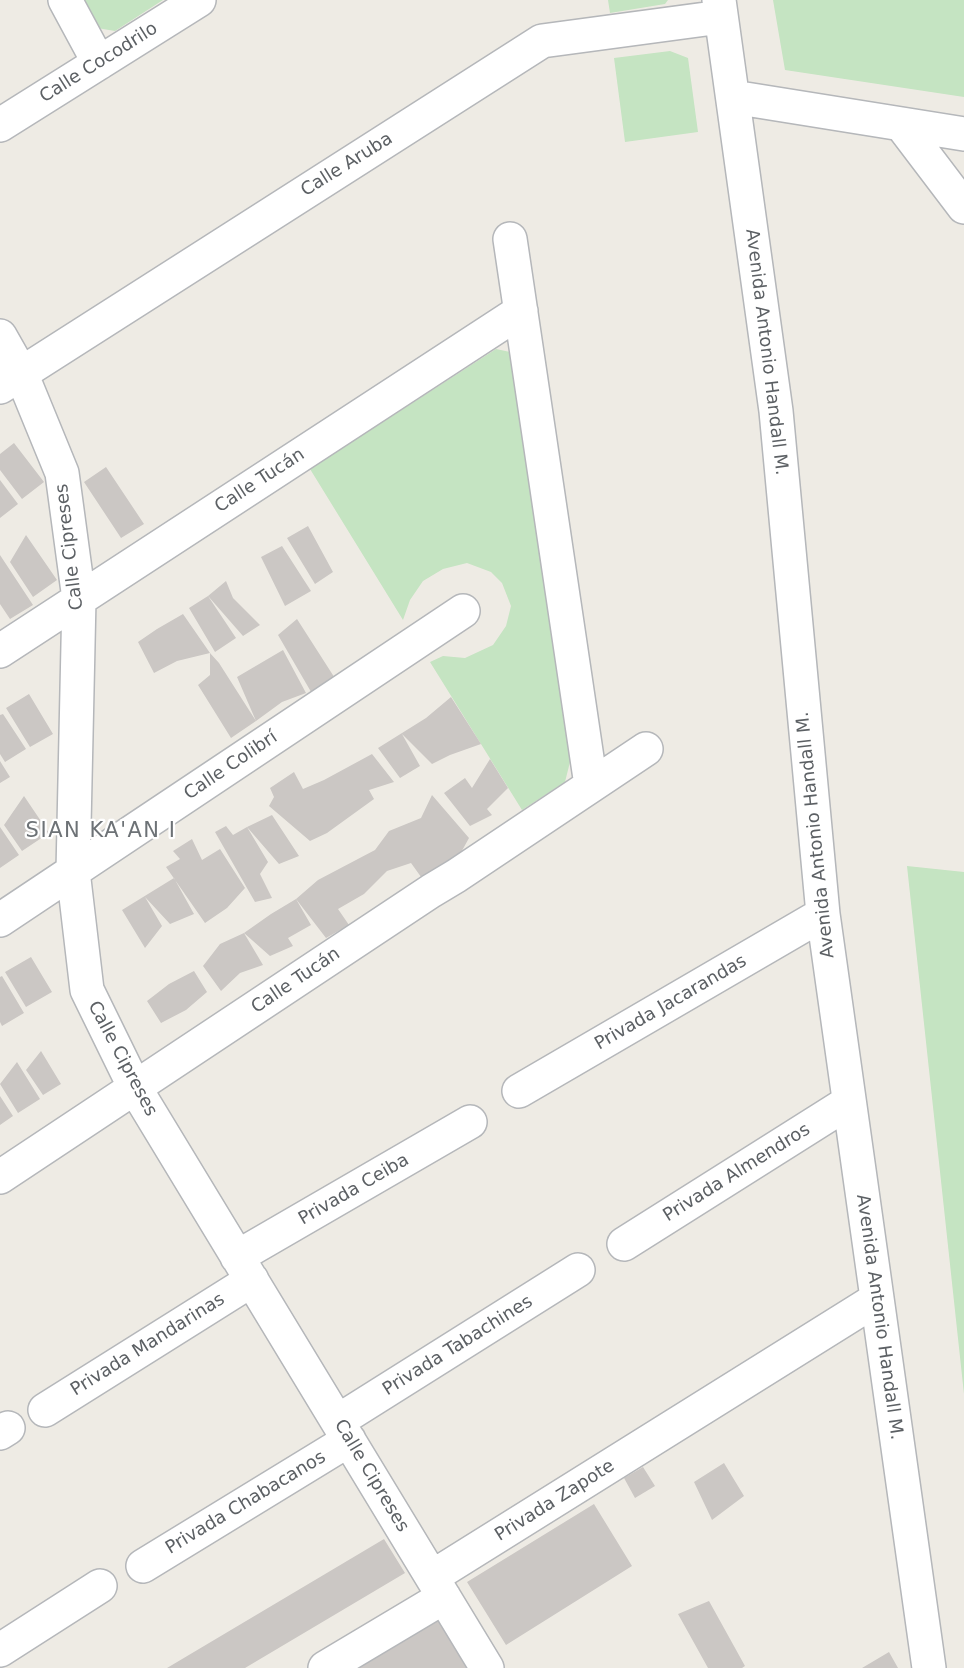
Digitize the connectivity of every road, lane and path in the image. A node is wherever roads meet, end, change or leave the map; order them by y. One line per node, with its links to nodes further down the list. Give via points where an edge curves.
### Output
1 (65, 0): 4 (street)
2 (199, 0): 4 (street, Calle Cocodrilo)
3 (720, 9): 5 (street, Avenida Antonio Handall M.); 13 (street, Calle Aruba, via 542,41)
4 (99, 63): 7 (street, Calle Cocodrilo)
5 (733, 98): 6 (street); 20 (street, Avenida Antonio Handall M., via 776,411)
6 (901, 124): 8 (street); 9 (street)
7 (0, 126)
8 (964, 134)
9 (964, 207)
10 (510, 238): 11 (street)
11 (521, 311): 14 (street, Calle Tucán); 18 (street)
12 (0, 336): 13 (street, Calle Cipreses)
13 (11, 380): 14 (street, Calle Cipreses, via 62,473)
14 (79, 599): 16 (street, Calle Tucán); 19 (street, Calle Cipreses)
15 (463, 611): 19 (street, Calle Colibrí)
16 (0, 651)
17 (645, 749): 18 (street, Calle Tucán)
18 (591, 785): 22 (street, Calle Tucán)
19 (73, 871): 21 (street, Calle Colibrí); 22 (street, Calle Cipreses, via 87,990)
20 (823, 914): 23 (street, Privada Jacarandas); 24 (street, Avenida Antonio Handall M.)
21 (0, 920)
22 (135, 1088): 26 (street, Calle Tucán); 28 (street, Calle Cipreses)
23 (519, 1091)
24 (849, 1102): 27 (street, Privada Almendros); 30 (street, Avenida Antonio Handall M.)
25 (470, 1122): 28 (street, Privada Ceiba)
26 (0, 1177)
27 (624, 1244)
28 (245, 1268): 31 (street, Privada Mandarinas); 32 (street, Calle Cipreses)
29 (578, 1270): 32 (street, Privada Tabachines)
30 (877, 1299): 35 (street, Privada Zapote, via 678,1424); 39 (street, Avenida Antonio Handall M.)
31 (45, 1410)
32 (344, 1431): 33 (street, Privada Chabacanos); 35 (street, Calle Cipreses)
33 (143, 1566)
34 (100, 1586): 36 (street)
35 (438, 1587): 37 (street, Privada Zapote); 38 (street, Calle Cipreses)
36 (0, 1650)
37 (325, 1668)
38 (488, 1668)
39 (929, 1668)

